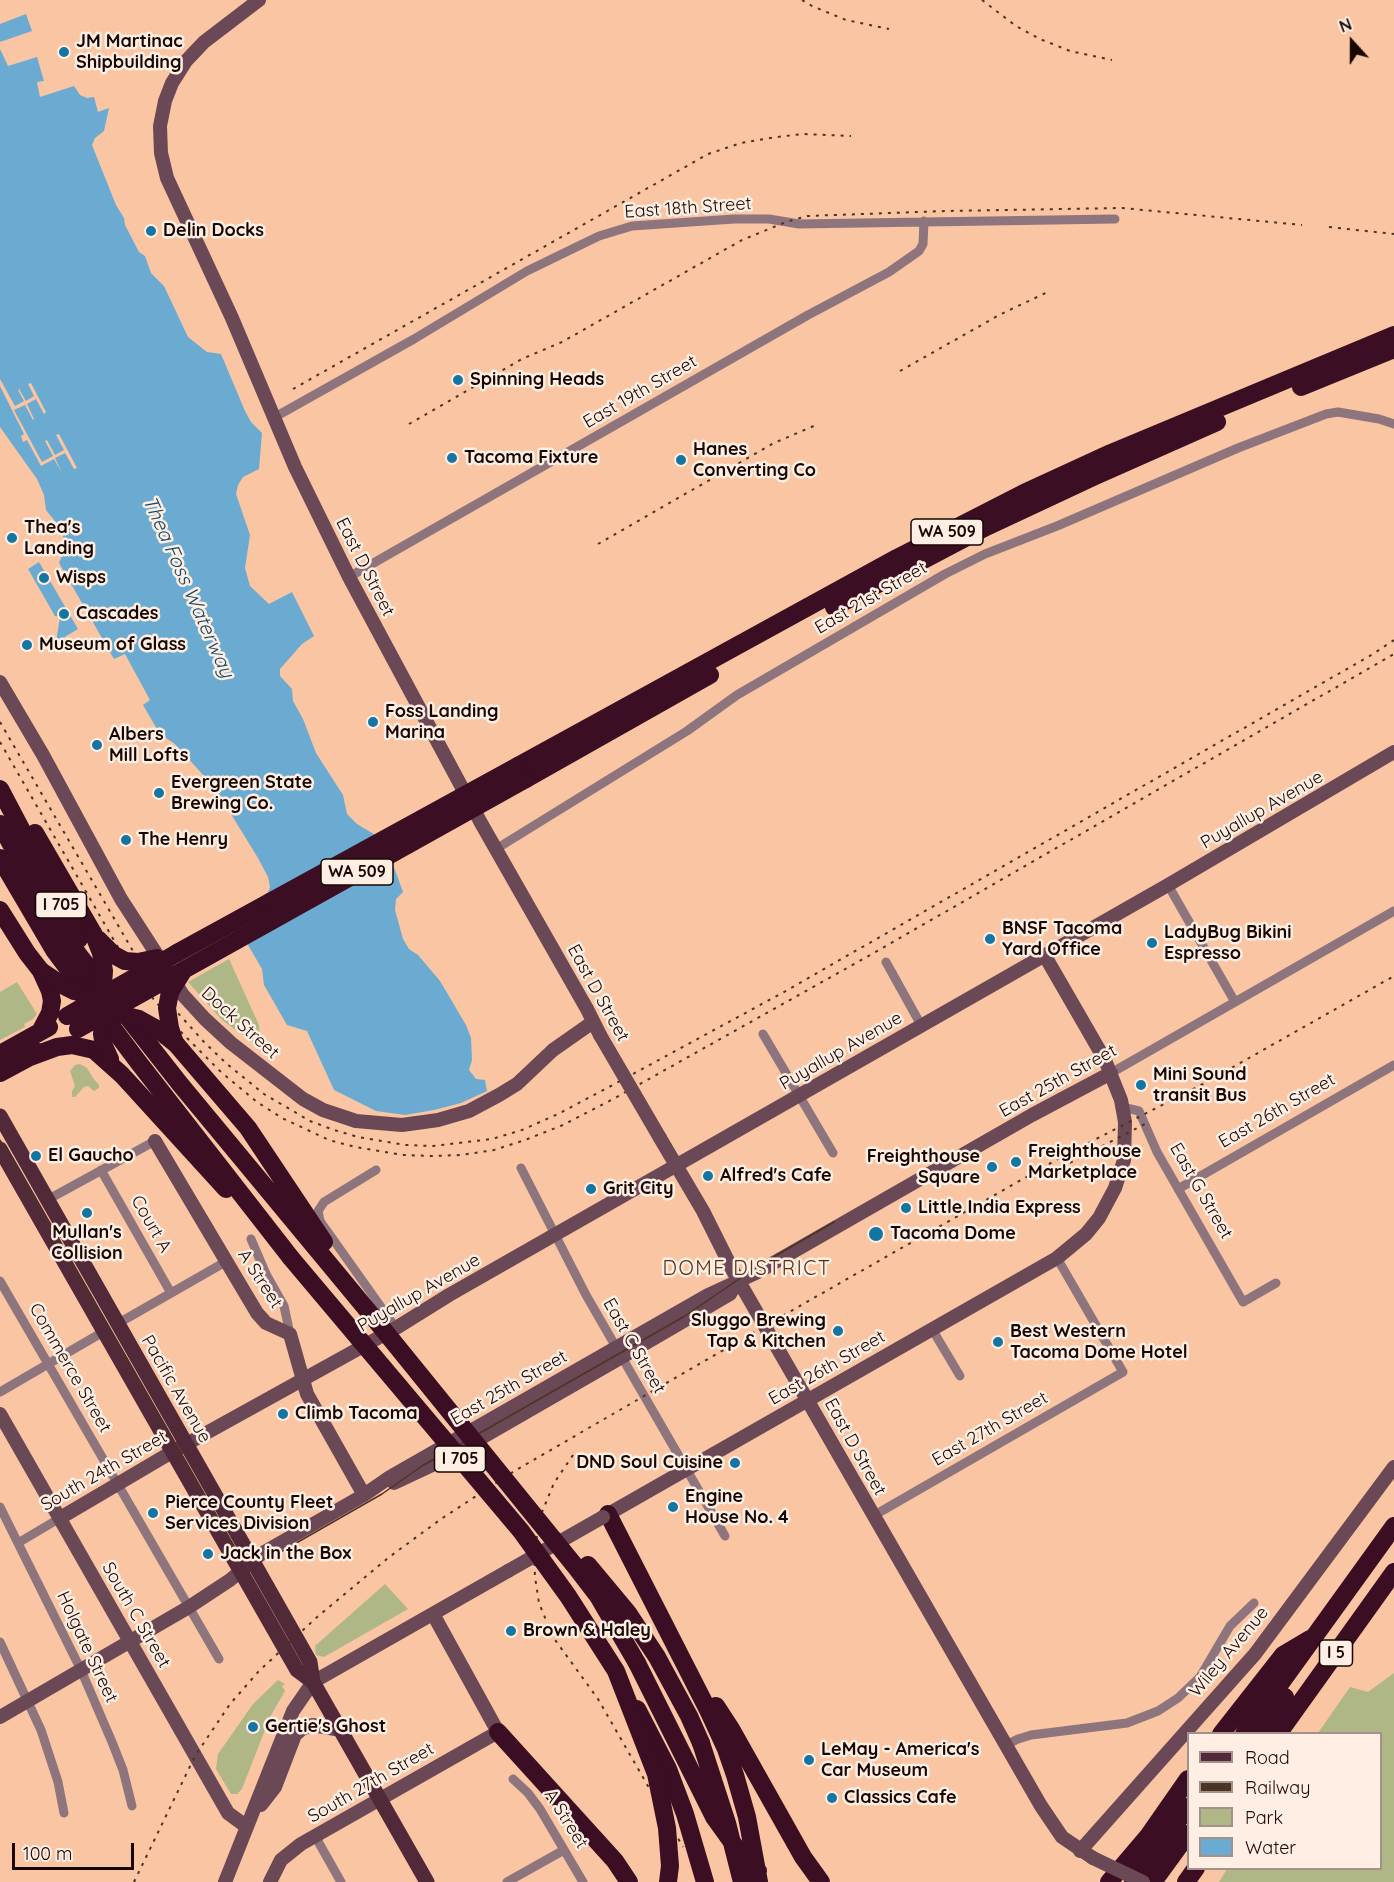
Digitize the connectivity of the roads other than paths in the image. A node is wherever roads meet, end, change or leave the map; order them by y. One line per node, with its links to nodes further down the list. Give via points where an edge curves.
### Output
1 (259, 0): 9 (street, East D Street, via 204,42 186,61 172,83 161,115 159,139 167,178)
2 (1115, 219): 3 (street, East 18th Street)
3 (924, 220): 9 (street, East 18th Street, via 799,224 734,219 653,223 615,230 528,271); 12 (street, East 19th Street, via 919,251 889,272)
4 (1394, 322): 11 (highway, via 1202,404)
5 (1394, 335): 11 (highway, WA 509)
6 (1394, 349): 8 (highway, WA 509)
7 (1394, 355): 8 (highway)
8 (1326, 377): 16 (highway, WA 509, via 986,527)
9 (275, 417): 12 (street, East D Street)
10 (1394, 424): 19 (street, East 21st Street, via 1338,412 1326,414 985,554 737,694)
11 (1111, 453): 16 (highway, WA 509, via 929,542)
12 (349, 577): 19 (street, East D Street)
13 (0, 682): 32 (street, Dock Street, via 121,899 183,995 231,1043 303,1099 340,1117 377,1124 438,1120 476,1108 517,1084 553,1050)
14 (1394, 752): 21 (street, Puyallup Avenue)
15 (0, 772): 24 (highway)
16 (522, 773): 26 (highway, WA 509, bridge)
17 (0, 789): 31 (highway, I 705, via 103,982)
18 (0, 825): 31 (highway, via 57,924)
19 (498, 854): 32 (street, East D Street)
20 (0, 858): 51 (highway, I 705, via 54,950)
21 (1168, 885): 25 (street, Puyallup Avenue); 29 (street)
22 (0, 910): 28 (highway)
23 (1394, 911): 29 (street, East 25th Street)
24 (93, 933): 26 (highway, bridge, via 125,961); 30 (highway, bridge, via 104,963)
25 (1045, 956): 34 (street, Puyallup Avenue); 44 (street)
26 (182, 959): 30 (highway, WA 509, bridge); 37 (highway, bridge, via 168,1000 168,1019)
27 (886, 962): 34 (street)
28 (42, 971): 30 (highway, bridge, via 67,988); 36 (highway, via 52,995 52,1006 48,1019)
29 (1235, 1002): 44 (street, East 25th Street)
30 (104, 1004): 33 (highway, WA 509, bridge); 37 (highway, bridge, via 146,1022); 40 (highway, bridge)
31 (128, 1017): 66 (highway, I 705)
32 (593, 1022): 52 (street, East D Street, bridge)
33 (73, 1023): 36 (highway, WA 509); 41 (highway, WA 509)
34 (921, 1025): 45 (street, Puyallup Avenue)
35 (763, 1034): 45 (street)
36 (35, 1035): 38 (highway); 39 (highway, WA 509)
37 (176, 1044): 66 (highway, via 255,1137)
38 (0, 1047)
39 (0, 1054)
40 (104, 1056): 41 (highway, via 72,1045); 51 (highway)
41 (30, 1057): 43 (highway, WA 509)
42 (1394, 1065): 56 (street, East 26th Street)
43 (0, 1073)
44 (1111, 1073): 46 (street, East 26th Street); 63 (street, East 25th Street)
45 (800, 1096): 50 (street); 52 (street, Puyallup Avenue)
46 (1122, 1107): 56 (street, East G Street, via 1139,1111); 60 (street, East 26th Street, via 1124,1160 1115,1188 1086,1234)
47 (0, 1116): 57 (main road, Pacific Avenue)
48 (155, 1140): 54 (street); 61 (street, A Street)
49 (0, 1149): 70 (main road, Pacific Avenue)
50 (833, 1154)
51 (212, 1166): 107 (highway, I 705, bridge, via 521,1531)
52 (676, 1166): 58 (street, Puyallup Avenue); 63 (street, East D Street)
53 (521, 1168): 58 (street, East C Street)
54 (101, 1170): 57 (street); 65 (street, Court A)
55 (376, 1170): 68 (street, via 324,1203 318,1211 321,1221)
56 (1178, 1189): 64 (street, East G Street, via 1243,1302)
57 (47, 1200): 67 (main road, Pacific Avenue)
58 (555, 1235): 68 (street, Puyallup Avenue); 72 (street, East C Street)
59 (251, 1239): 71 (street, via 285,1306)
60 (1058, 1258): 69 (street, East 26th Street); 88 (street, East 27th Street, via 1123,1372)
61 (227, 1262): 65 (street); 71 (street, A Street, via 261,1318)
62 (0, 1281): 73 (street, Commerce Street)
63 (738, 1281): 72 (street, East 25th Street, via 730,1294); 77 (street, East D Street)
64 (1276, 1283)
65 (171, 1293): 67 (street)
66 (378, 1323): 81 (highway, I 705, bridge)
67 (117, 1324): 79 (main road, Pacific Avenue)
68 (396, 1328): 75 (street, Puyallup Avenue)
69 (932, 1329): 74 (street); 77 (street, East 26th Street)
70 (103, 1332): 73 (street); 80 (main road, Pacific Avenue)
71 (290, 1334): 75 (street)
72 (620, 1353): 83 (street, East C Street); 85 (street, East 25th Street, via 433,1466)
73 (48, 1364): 76 (street); 84 (street, Commerce Street)
74 (960, 1376)
75 (304, 1380): 79 (street, South 24th Street); 85 (street, via 307,1394)
76 (0, 1392)
77 (808, 1401): 83 (street, East 26th Street); 88 (street, East D Street)
78 (0, 1413): 89 (street, South C Street)
79 (186, 1445): 80 (street, South 24th Street); 93 (main road, Pacific Avenue)
80 (172, 1452): 84 (street, South 24th Street); 94 (main road, Pacific Avenue)
81 (494, 1465): 143 (highway, I 705, bridge, via 597,1576 657,1657 701,1743); 145 (highway, bridge, via 597,1596 653,1691 714,1817 748,1862)
82 (1394, 1467): 113 (street, Wiley Avenue, via 1255,1654)
83 (687, 1470): 87 (street, East 26th Street); 91 (street, East C Street)
84 (118, 1484): 89 (street, South 24th Street); 98 (street, Commerce Street)
85 (364, 1495): 93 (street, East 25th Street)
86 (0, 1507): 92 (street, Holgate Street)
87 (605, 1515): 99 (street, East 26th Street, bridge); 100 (highway)
88 (873, 1516): 120 (street, East D Street)
89 (60, 1518): 92 (street, South 24th Street); 102 (street, South C Street)
90 (1394, 1526): 101 (highway, I 5)
91 (725, 1536)
92 (18, 1543): 106 (street, Holgate Street)
93 (253, 1561): 94 (street, East 25th Street); 108 (main road, Pacific Avenue, via 310,1662)
94 (240, 1571): 98 (street, East 25th Street); 108 (main road, Pacific Avenue, via 297,1670)
95 (1394, 1572): 117 (highway, I 5)
96 (1394, 1582): 118 (highway, I 5)
97 (1254, 1603): 120 (street, via 1230,1626 1200,1677 1165,1707 1127,1723 1031,1735)
98 (189, 1607): 102 (street, East 25th Street); 104 (street, Commerce Street)
99 (433, 1614): 108 (street, East 26th Street); 112 (street)
100 (669, 1634): 144 (highway, via 726,1749 747,1817); 146 (highway, via 731,1729)
101 (1317, 1635): 105 (highway, I 5); 114 (highway, via 1283,1655)
102 (131, 1641): 106 (street, East 25th Street); 127 (street, South C Street, via 228,1813)
103 (0, 1642): 109 (street)
104 (219, 1659)
105 (1292, 1669): 115 (highway, I 5); 116 (highway, I 5, via 1286,1695)
106 (81, 1670): 109 (street, East 25th Street); 124 (street, Holgate Street, via 123,1770)
107 (616, 1671): 141 (highway, bridge, via 656,1774 667,1828); 142 (highway, bridge, via 665,1762)
108 (313, 1682): 111 (main road, Pacific Avenue); 127 (street, via 293,1710)
109 (29, 1700): 110 (street, East 25th Street); 126 (street, via 52,1761)
110 (0, 1716)
111 (341, 1730): 123 (main road, Pacific Avenue); 127 (street, via 312,1725 295,1735 275,1787)
112 (498, 1732): 123 (street, South 27th Street); 140 (highway, via 615,1861)
113 (1189, 1732)
114 (1223, 1732)
115 (1245, 1732)
116 (1261, 1732)
117 (1279, 1732)
118 (1293, 1732)
119 (1187, 1735): 131 (street, Wiley Avenue)
120 (1006, 1745): 131 (street, East D Street, via 1055,1829)
121 (513, 1779): 130 (street, A Street, via 528,1793)
122 (1187, 1780): 132 (highway)
123 (380, 1799): 129 (street, South 27th Street); 137 (main road, Pacific Avenue)
124 (132, 1806)
125 (1187, 1808): 149 (highway)
126 (64, 1813)
127 (248, 1824): 135 (street)
128 (1187, 1835): 151 (highway)
129 (315, 1836): 134 (street, South 27th Street, via 281,1860); 136 (street)
130 (564, 1850): 138 (street); 139 (street, A Street)
131 (1087, 1854): 150 (street, East D Street, bridge)
132 (1130, 1856): 147 (highway); 148 (highway)
133 (1187, 1856): 152 (highway)
134 (270, 1880)
135 (225, 1882)
136 (341, 1882)
137 (427, 1882)
138 (507, 1882)
139 (582, 1882)
140 (629, 1882)
141 (668, 1882)
142 (705, 1882)
143 (742, 1882)
144 (759, 1882)
145 (771, 1882)
146 (821, 1882)
147 (1102, 1882)
148 (1109, 1882)
149 (1134, 1882)
150 (1143, 1882)
151 (1153, 1882)
152 (1168, 1882)

